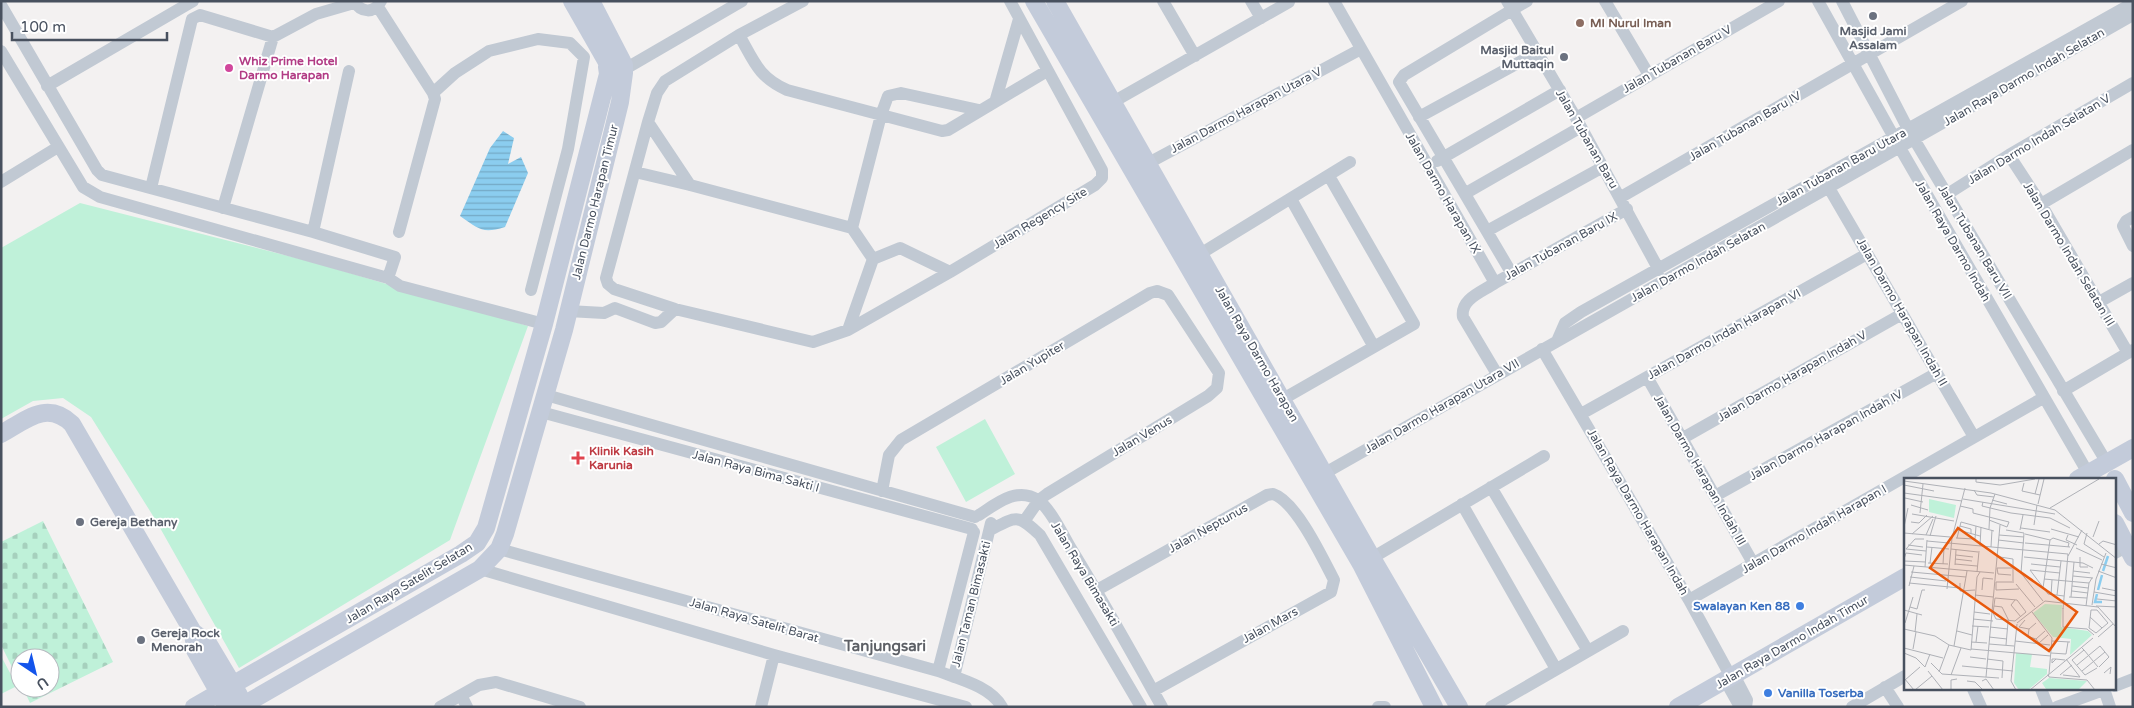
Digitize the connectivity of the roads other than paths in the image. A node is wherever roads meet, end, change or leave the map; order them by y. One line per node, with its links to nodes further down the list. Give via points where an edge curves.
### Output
1 (194, 1): 40 (street)
2 (572, 1): 35 (street)
3 (591, 1): 35 (street)
4 (803, 1): 27 (street, Jalan Regency Site)
5 (1010, 1): 26 (street, Jalan Regency Site)
6 (1034, 1): 62 (street, Jalan Raya Darmo Harapan)
7 (1055, 1): 44 (street, Jalan Raya Darmo Harapan)
8 (1162, 1): 33 (street)
9 (1251, 1): 25 (street)
10 (1334, 1): 29 (street, Jalan Darmo Harapan IX)
11 (1527, 1): 23 (street)
12 (1779, 1): 38 (street, Jalan Tubanan Baru V)
13 (1818, 1): 34 (street, Jalan Raya Darmo Indah)
14 (1842, 1): 32 (street, Jalan Tubanan Baru VII)
15 (1962, 1): 32 (street, Jalan Tubanan Baru IV)
16 (354, 2): 21 (street, via 360,9 369,11); 28 (street, via 316,14)
17 (739, 2): 35 (street)
18 (1289, 2): 25 (street)
19 (1606, 2): 38 (street)
20 (2133, 3): 50 (street, Jalan Tubanan Baru Utara)
21 (380, 4): 42 (street)
22 (1, 5): 40 (street)
23 (1510, 5): 31 (street, Jalan Tubanan Baru); 47 (street, via 1404,75 1399,82)
24 (2133, 15): 50 (street, Jalan Raya Darmo Indah Selatan)
25 (1261, 18): 33 (street)
26 (1019, 19): 37 (street, Jalan Regency Site); 43 (street)
27 (739, 35): 46 (street, via 763,76 772,83); 48 (street, Jalan Regency Site, via 665,81 657,93)
28 (273, 37): 68 (street, via 200,15 192,19); 76 (street)
29 (1362, 49): 57 (street, Jalan Darmo Harapan Utara V); 58 (street, Jalan Darmo Harapan IX)
30 (1, 51): 52 (street)
31 (1538, 52): 41 (street, Jalan Tubanan Baru); 47 (street)
32 (1870, 54): 34 (street, Jalan Tubanan Baru IV); 50 (street, Jalan Tubanan Baru VII)
33 (1194, 56): 44 (street)
34 (1853, 63): 51 (street, Jalan Raya Darmo Indah); 73 (street, Jalan Tubanan Baru IV)
35 (617, 68): 99 (street, Jalan Darmo Harapan Timur, via 620,102); 101 (street, Jalan Darmo Harapan Timur)
36 (349, 70): 81 (street)
37 (1047, 71): 43 (street); 89 (street, Jalan Regency Site, via 1102,170 1102,178)
38 (1648, 75): 49 (street, Jalan Tubanan Baru V)
39 (2133, 83): 54 (street, Jalan Darmo Indah Selatan V)
40 (47, 86): 60 (street)
41 (1560, 90): 49 (street, Jalan Tubanan Baru); 55 (street)
42 (433, 93): 82 (street, via 434,106); 94 (street, via 455,73 489,51 538,39 570,43 584,57 568,149)
43 (996, 99): 45 (street)
44 (1113, 102): 57 (street, Jalan Raya Darmo Harapan)
45 (979, 110): 46 (street, via 942,131); 46 (street, via 900,92 888,96)
46 (880, 115): 79 (street)
47 (1418, 117): 55 (street)
48 (648, 122): 61 (street, Jalan Regency Site); 66 (street)
49 (1579, 122): 59 (street, Jalan Tubanan Baru); 70 (street, Jalan Tubanan Baru V)
50 (1911, 134): 51 (street, Jalan Tubanan Baru Utara); 71 (street, Jalan Tubanan Baru VII)
51 (1897, 143): 69 (street, Jalan Darmo Indah Selatan); 83 (street, Jalan Tubanan Baru Utara); 114 (street, Jalan Raya Darmo Indah)
52 (58, 147): 65 (street); 67 (street)
53 (2133, 150): 75 (street)
54 (2009, 155): 71 (street, Jalan Darmo Indah Selatan V); 75 (street, Jalan Darmo Indah Selatan III)
55 (1443, 157): 58 (street); 70 (street)
56 (1350, 162): 63 (street)
57 (1148, 163): 62 (street, Jalan Darmo Harapan Utara V); 85 (street, Jalan Raya Darmo Harapan)
58 (1428, 167): 92 (street, Jalan Darmo Harapan IX)
59 (1603, 167): 73 (street, Jalan Tubanan Baru); 80 (street)
60 (97, 170): 64 (street); 67 (street)
61 (635, 172): 66 (street); 95 (street, Jalan Regency Site, via 606,278 608,284)
62 (1132, 172): 179 (street, Jalan Raya Darmo Harapan, via 1360,564)
63 (1329, 176): 74 (street); 106 (street, via 1414,323)
64 (112, 178): 68 (street); 72 (street)
65 (1, 182)
66 (690, 185): 79 (street)
67 (83, 187): 72 (street)
68 (151, 188): 76 (street)
69 (1829, 188): 83 (street, Jalan Darmo Indah Selatan); 86 (street, Jalan Darmo Harapan Indah II)
70 (1466, 193): 80 (street)
71 (1946, 195): 112 (street, Jalan Tubanan Baru VII)
72 (100, 197): 91 (street)
73 (1621, 197): 77 (street, Jalan Tubanan Baru)
74 (1290, 199): 85 (street); 106 (street)
75 (2040, 204): 96 (street, Jalan Darmo Indah Selatan III)
76 (223, 208): 81 (street)
77 (1627, 209): 88 (street, Jalan Tubanan Baru); 90 (street, Jalan Tubanan Baru IX)
78 (2133, 217): 84 (street, via 2124,223 2123,229)
79 (852, 228): 87 (street)
80 (1487, 231): 90 (street)
81 (313, 232): 91 (street, via 394,257)
82 (399, 232)
83 (1735, 234): 88 (street, Jalan Tubanan Baru Utara); 105 (street, Jalan Darmo Indah Selatan)
84 (2133, 246)
85 (1200, 254): 115 (street, Jalan Raya Darmo Harapan)
86 (1867, 254): 100 (street, Jalan Darmo Harapan Indah II); 111 (street, Jalan Darmo Indah Harapan VI)
87 (873, 259): 89 (street, via 900,248); 103 (street)
88 (1659, 270): 105 (street, Jalan Tubanan Baru Utara, via 1567,321)
89 (950, 272): 103 (street, Jalan Regency Site)
90 (1512, 274): 92 (street, Jalan Tubanan Baru IX)
91 (388, 278): 101 (street, via 400,286)
92 (1495, 283): 110 (street, via 1466,301 1462,311)
93 (2133, 283): 96 (street)
94 (531, 290)
95 (622, 292): 97 (street); 98 (street, Jalan Regency Site)
96 (2099, 302): 108 (street, Jalan Darmo Indah Selatan III)
97 (615, 308): 98 (street, via 655,323 661,322); 99 (street, via 604,314)
98 (675, 309): 103 (street, Jalan Regency Site, via 807,342)
99 (568, 311): 102 (street, Jalan Darmo Harapan Timur)
100 (1902, 314): 109 (street, Jalan Darmo Harapan Indah II); 122 (street, Jalan Darmo Harapan Indah V)
101 (544, 324): 102 (street); 165 (street, Jalan Raya Satelit Selatan, via 486,528 477,543)
102 (564, 330): 113 (street, Jalan Raya Satelit Selatan)
103 (848, 330)
104 (1197, 337): 131 (street, Jalan Yupiter, via 1168,295 1163,291 1150,292 901,440 888,455); 133 (street, Jalan Venus, via 1219,374 1220,380 1213,392)
105 (1558, 339): 107 (street, Jalan Darmo Harapan Utara VII)
106 (1374, 347): 115 (street)
107 (1542, 348): 110 (street, Jalan Darmo Harapan Utara VII); 118 (street, Jalan Raya Darmo Harapan Indah)
108 (2130, 352): 112 (street)
109 (1937, 373): 121 (street, Jalan Darmo Harapan Indah II); 132 (street, Jalan Darmo Harapan Indah IV)
110 (1498, 374): 126 (street, Jalan Darmo Harapan Utara VII)
111 (1647, 377): 118 (street, Jalan Darmo Indah Harapan VI); 122 (street, Jalan Darmo Harapan Indah III)
112 (2063, 391): 125 (street, Jalan Tubanan Baru VII)
113 (546, 395): 116 (street, Jalan Raya Bima Sakti I); 117 (street, Jalan Raya Satelit Selatan)
114 (2043, 398): 121 (street, Jalan Darmo Indah Harapan I); 127 (street, Jalan Raya Darmo Indah)
115 (1282, 399): 126 (street, Jalan Raya Darmo Harapan)
116 (586, 407): 119 (street); 131 (street, Jalan Raya Bima Sakti I)
117 (541, 412): 119 (street, Jalan Raya Bima Sakti I); 141 (street, Jalan Raya Satelit Selatan)
118 (1581, 414): 148 (street, Jalan Raya Darmo Harapan Indah)
119 (580, 424): 137 (street, Jalan Raya Bima Sakti I)
120 (1, 434): 165 (street, via 38,414 49,412 63,416 72,424 193,632 195,650)
121 (1974, 437): 144 (street, Jalan Darmo Indah Harapan I)
122 (1683, 438): 132 (street, Jalan Darmo Harapan Indah III)
123 (2133, 448): 125 (street)
124 (1544, 456): 130 (street)
125 (2106, 463): 127 (street); 128 (street, Jalan Tubanan Baru VII)
126 (1325, 473): 143 (street, Jalan Raya Darmo Harapan)
127 (2085, 477)
128 (2114, 478)
129 (2116, 481): 135 (street, Jalan Tubanan Baru VII)
130 (1491, 487): 134 (street); 150 (street)
131 (882, 491): 137 (street, Jalan Raya Bima Sakti I)
132 (1716, 496): 144 (street, Jalan Darmo Harapan Indah III)
133 (1039, 500): 136 (street, Jalan Venus); 137 (street, via 1018,494 1002,500); 147 (street, Jalan Raya Bimasakti)
134 (1462, 504): 143 (street); 152 (street)
135 (2133, 513)
136 (1025, 520): 139 (street, via 1018,518); 175 (street, Jalan Raya Bimasakti, via 1040,536)
137 (975, 523): 139 (street, via 983,535); 139 (street, via 989,519); 153 (street, Jalan Taman Bimasakti)
138 (2116, 526): 142 (street)
139 (990, 531): 154 (street, Jalan Taman Bimasakti)
140 (1308, 534): 147 (street, Jalan Neptunus, via 1288,503 1278,496 1268,495); 164 (street, Jalan Mars, via 1334,580 1331,592)
141 (499, 549): 145 (street, Jalan Raya Satelit Selatan); 153 (street, Jalan Raya Satelit Barat)
142 (2125, 552)
143 (1372, 558): 180 (street, Jalan Raya Darmo Harapan)
144 (1753, 564): 148 (street, Jalan Darmo Indah Harapan I)
145 (480, 569): 151 (street); 167 (street, Jalan Raya Satelit Selatan)
146 (1904, 579): 155 (street, Jalan Raya Darmo Indah Timur)
147 (1097, 590): 164 (street, Jalan Raya Bimasakti)
148 (1689, 600): 155 (street, Jalan Raya Darmo Harapan Indah)
149 (1623, 631): 150 (street)
150 (1588, 651): 152 (street)
151 (774, 655): 172 (street); 173 (street)
152 (1556, 669): 181 (street)
153 (938, 671): 154 (street, Jalan Raya Satelit Barat)
154 (954, 677): 174 (street, Jalan Raya Satelit Barat, via 986,691)
155 (1730, 677): 182 (street, Jalan Raya Darmo Indah Timur); 183 (street, Jalan Raya Darmo Harapan Indah, via 1747,700)
156 (1904, 677): 159 (street)
157 (2133, 679): 158 (street)
158 (2116, 686)
159 (1886, 687): 184 (street); 185 (street)
160 (1973, 690): 186 (street)
161 (2041, 690): 187 (street)
162 (2102, 690): 188 (street)
163 (2105, 690): 189 (street)
164 (1153, 691): 176 (street, Jalan Raya Bimasakti)
165 (226, 695): 167 (street); 168 (street, Jalan Raya Satelit Selatan)
166 (461, 695): 169 (street); 170 (street); 171 (street, via 487,682 496,682)
167 (243, 706)
168 (194, 707)
169 (440, 707)
170 (468, 707)
171 (580, 707)
172 (760, 707)
173 (966, 707)
174 (1002, 707)
175 (1141, 707)
176 (1162, 707)
177 (1378, 707): 178 (street)
178 (1385, 707)
179 (1434, 707)
180 (1459, 707)
181 (1491, 707)
182 (1678, 707)
183 (1745, 707)
184 (1852, 707)
185 (1898, 707)
186 (1981, 707)
187 (2048, 707)
188 (2058, 707)
189 (2110, 707)

